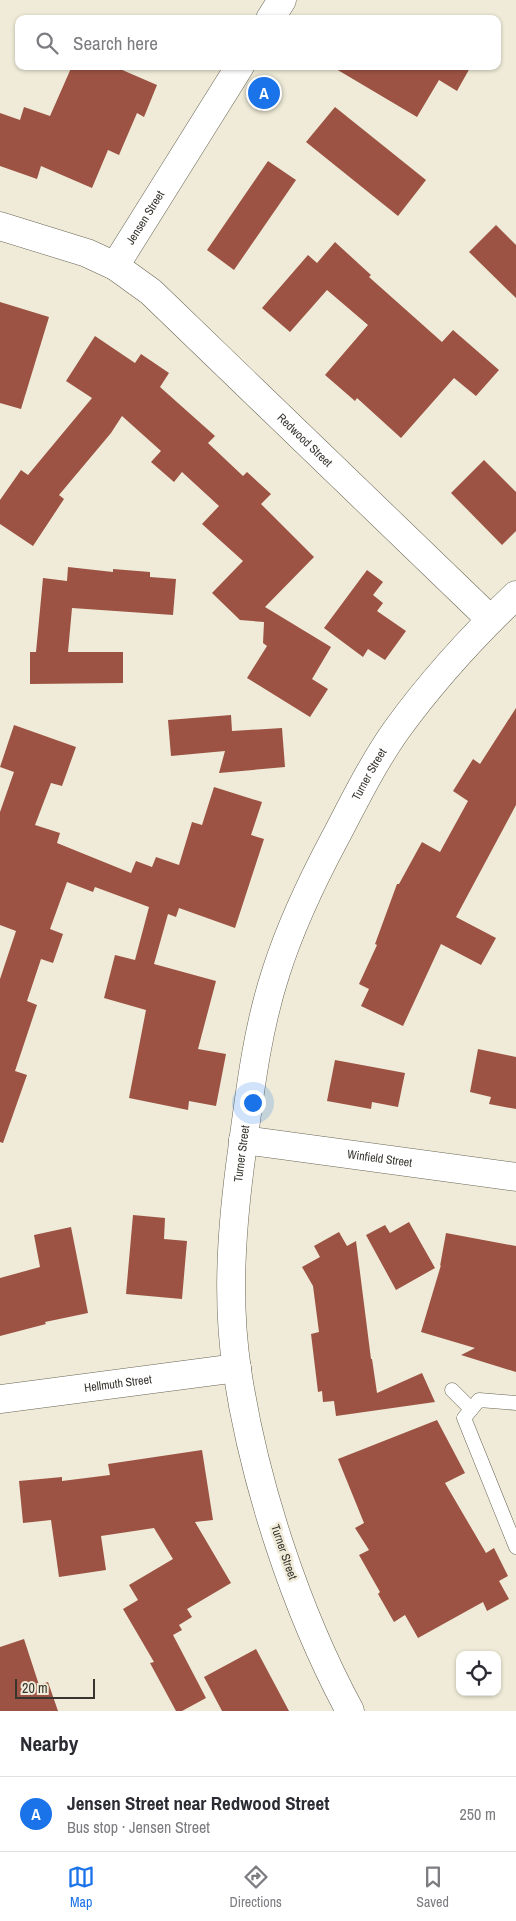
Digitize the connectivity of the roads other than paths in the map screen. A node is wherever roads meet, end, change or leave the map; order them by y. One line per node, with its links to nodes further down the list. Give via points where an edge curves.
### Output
1 (282, 0): 2 (street)
2 (273, 15)
3 (238, 70): 5 (street, Jensen Street)
4 (0, 226): 5 (street, via 87,253)
5 (115, 266): 7 (street, Redwood Street, via 151,292)
6 (516, 595): 7 (street, Turner Street)
7 (490, 619): 8 (street, Turner Street, via 443,671 394,734 360,790 300,908 276,971 261,1024)
8 (243, 1140): 9 (street, Winfield Street); 10 (street, Turner Street, via 232,1252 232,1317)
9 (516, 1177)
10 (237, 1368): 12 (street, Hellmuth Street); 16 (street, Turner Street, via 261,1484 284,1554 304,1611)
11 (452, 1390): 14 (lane)
12 (0, 1399)
13 (516, 1403): 14 (lane, via 479,1400)
14 (471, 1409): 15 (lane, via 464,1418)
15 (516, 1547)
16 (350, 1711)

